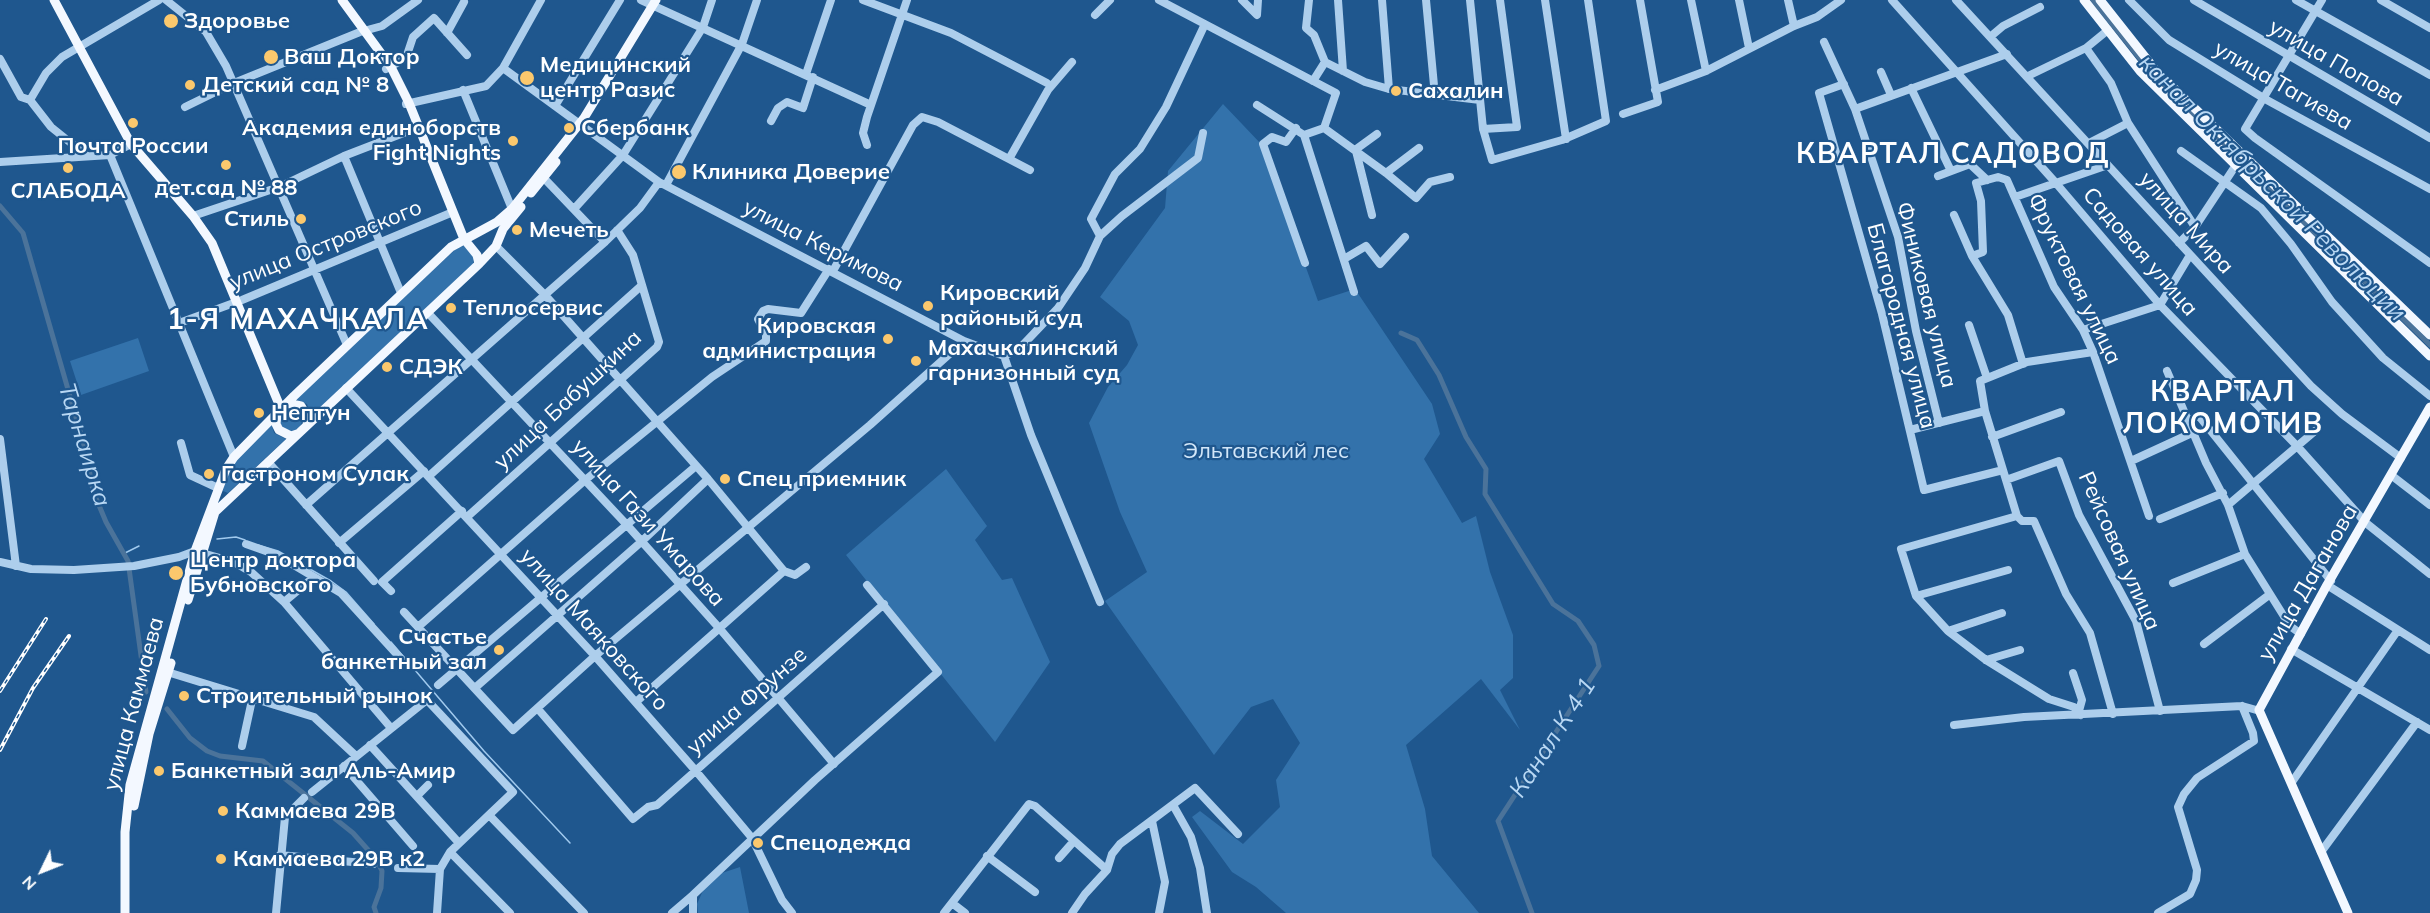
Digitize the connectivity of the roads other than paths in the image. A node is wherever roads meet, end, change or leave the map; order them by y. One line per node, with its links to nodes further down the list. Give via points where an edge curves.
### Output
1 (54, 0): 57 (main road)
2 (61, 0): 57 (main road)
3 (159, 0): 57 (street)
4 (166, 0): 76 (street, via 206,32)
5 (340, 0): 52 (main road)
6 (418, 0): 52 (street, via 382,26)
7 (541, 0): 67 (street)
8 (620, 0): 92 (street)
9 (642, 0): 42 (street)
10 (712, 0): 49 (street)
11 (757, 0): 56 (street)
12 (831, 0): 73 (street)
13 (863, 0): 45 (street)
14 (907, 0): 45 (street)
15 (1110, 0): 46 (street)
16 (1159, 0): 47 (street)
17 (1242, 0): 18 (street, via 1257,15)
18 (1258, 0)
19 (1309, 0): 65 (street, via 1306,28 1314,35)
20 (1338, 0): 68 (street)
21 (1382, 0): 80 (street)
22 (1426, 0): 84 (street)
23 (1470, 0): 87 (street)
24 (1500, 0): 101 (street, via 1517,127)
25 (1545, 0): 106 (street)
26 (1588, 0): 106 (street, via 1606,121)
27 (1640, 0): 82 (street)
28 (1691, 0): 69 (street)
29 (1738, 0): 58 (street)
30 (1788, 0): 48 (street)
31 (1892, 0): 71 (street, Садовая улица)
32 (1956, 0): 54 (street, улица Мира)
33 (2084, 0): 51 (main road)
34 (2100, 0): 167 (main road, via 2157,72)
35 (2128, 0): 85 (street, улица Тагиева, via 2169,40)
36 (2194, 0): 62 (street, улица Попова)
37 (2296, 0): 44 (street)
38 (2322, 0): 44 (street)
39 (2381, 0): 50 (street)
40 (1838, 1): 48 (street, via 1817,17)
41 (464, 2): 53 (street)
42 (658, 3): 49 (street); 97 (main road)
43 (2040, 8): 54 (street)
44 (2315, 12): 62 (street); 72 (street)
45 (902, 14): 77 (street, via 951,33); 89 (street)
46 (1095, 15)
47 (1205, 24): 75 (street); 142 (street, via 1166,107 1140,150 1115,174 1091,219)
48 (1794, 26): 58 (street)
49 (703, 27): 56 (street); 114 (street)
50 (2430, 28)
51 (2109, 30): 59 (street); 120 (main road, via 2140,71)
52 (362, 31): 66 (main road); 76 (street)
53 (447, 33): 61 (street); 66 (street, via 434,18 413,37 406,58)
54 (1990, 37): 60 (street, улица Мира)
55 (1824, 42): 78 (street, Финиковая улица)
56 (742, 44): 73 (street); 130 (street)
57 (82, 46): 86 (street, via 62,57 46,73); 108 (main road); 137 (main road, via 136,141)
58 (1749, 48): 69 (street)
59 (2086, 48): 74 (street); 96 (street, via 2111,83)
60 (2007, 54): 71 (street); 74 (street, улица Мира)
61 (468, 56)
62 (2289, 57): 85 (street); 105 (street, улица Попова)
63 (0, 59): 86 (street, via 21,98)
64 (1072, 62): 117 (street, via 1048,90)
65 (1325, 62): 68 (street); 75 (street)
66 (388, 68): 88 (main road)
67 (503, 68): 81 (street, via 486,86); 92 (street, улица Керимова)
68 (1342, 71): 80 (street)
69 (1706, 71): 82 (street)
70 (1881, 72): 83 (street)
71 (1957, 72): 79 (street); 128 (street, Садовая улица)
72 (2430, 75)
73 (810, 76): 89 (street); 95 (street, via 803,108 787,102 778,108)
74 (2028, 76): 107 (street, улица Мира)
75 (1313, 81): 100 (street, via 1336,93)
76 (234, 83): 91 (street); 131 (street)
77 (1047, 83)
78 (1844, 84): 93 (street, Финиковая улица); 191 (street, Благородная улица, via 1819,93)
79 (1911, 88): 83 (street); 122 (street)
80 (1389, 89): 84 (street)
81 (463, 90): 88 (street); 135 (street)
82 (1655, 90): 94 (street, via 1658,102)
83 (1891, 95): 93 (street)
84 (1435, 96): 87 (street)
85 (2265, 99): 132 (street, улица Тагиева); 153 (street, via 2246,129 2255,138)
86 (30, 100): 115 (street, via 51,127)
87 (1480, 100): 101 (street)
88 (407, 103): 98 (main road)
89 (871, 105): 109 (street, via 863,133)
90 (1257, 105): 99 (street)
91 (185, 106)
92 (555, 106): 97 (street, улица Керимова)
93 (1855, 109): 189 (street, Финиковая улица, via 1898,237)
94 (1623, 114)
95 (771, 121)
96 (2128, 123): 107 (street); 140 (street)
97 (583, 125): 114 (street, улица Керимова); 124 (main road)
98 (417, 127): 116 (street); 136 (main road)
99 (1296, 128): 104 (street); 152 (street, via 1286,142 1272,137 1263,144)
100 (1324, 128): 104 (street); 111 (street)
101 (1483, 129): 106 (street, via 1492,160)
102 (1203, 133): 142 (street, via 1198,158)
103 (1377, 134): 111 (street)
104 (1304, 135): 151 (street)
105 (2430, 138)
106 (1566, 139)
107 (2089, 142): 119 (street, улица Мира)
108 (132, 144): 113 (street); 137 (main road)
109 (867, 145)
110 (1419, 148): 123 (street)
111 (1356, 151): 123 (street); 138 (street)
112 (2181, 151): 129 (street)
113 (110, 155): 115 (street); 164 (street)
114 (623, 155): 130 (street, улица Керимова); 134 (street)
115 (87, 156): 118 (street)
116 (344, 156): 131 (street); 145 (street)
117 (1009, 159): 121 (street); 156 (street, via 926,117 917,120)
118 (0, 162)
119 (2108, 165): 128 (street); 147 (street, улица Мира)
120 (2236, 165): 129 (street); 173 (main road)
121 (1030, 170)
122 (1952, 171): 125 (street); 127 (street, via 1970,164)
123 (1386, 172): 126 (street, via 1416,198 1430,182)
124 (541, 175): 134 (street); 135 (main road, улица Каммаева); 148 (main road, via 503,229)
125 (1938, 176)
126 (1450, 177)
127 (1987, 180): 133 (street, Фруктовая улица, via 2007,180); 150 (street, via 1976,183 1981,201 1983,252)
128 (2055, 182): 133 (street); 162 (street, Садовая улица)
129 (2223, 182): 140 (street); 180 (street, via 2269,216 2332,302 2383,358)
130 (662, 183): 141 (street); 156 (street, улица Керимова)
131 (279, 187): 137 (street); 155 (street)
132 (2430, 189)
133 (2015, 197): 166 (street, Фруктовая улица, via 2054,287)
134 (574, 208): 146 (street)
135 (512, 209): 144 (main road, улица Каммаева)
136 (452, 213): 144 (main road); 145 (street, улица Островского)
137 (195, 215): 161 (main road, via 216,241)
138 (1372, 215)
139 (1954, 215): 150 (street)
140 (2195, 227): 147 (street)
141 (617, 230): 146 (street); 157 (street, улица Бабушкина, via 633,255)
142 (1100, 236): 172 (street, via 1085,268 1058,308 1019,349)
143 (1405, 237): 151 (street, via 1380,264 1366,246)
144 (463, 240): 154 (main road, via 477,255); 159 (main road, улица Каммаева)
145 (380, 241): 155 (street, улица Островского); 159 (street)
146 (605, 242): 160 (street)
147 (2179, 243): 149 (street, улица Мира)
148 (496, 246): 154 (main road); 160 (street)
149 (2190, 255): 162 (street); 202 (street, улица Мира, via 2311,386)
150 (1972, 256): 175 (street, via 2008,315)
151 (1344, 259): 158 (street)
152 (1305, 263)
153 (2430, 263)
154 (479, 264): 163 (main road)
155 (315, 268): 161 (street, улица Островского); 170 (street)
156 (831, 270): 169 (street, улица Керимова); 188 (street, via 801,313 763,311 758,319 766,341 712,377)
157 (641, 286): 168 (street); 178 (street, улица Бабушкина, via 659,342)
158 (1354, 292)
159 (401, 293): 170 (main road, улица Каммаева)
160 (545, 295): 168 (street); 174 (street)
161 (239, 301): 164 (street, улица Островского); 182 (main road)
162 (2160, 305): 166 (street); 200 (street, Садовая улица)
163 (428, 313): 174 (street, улица Гази Умарова); 179 (main road)
164 (179, 323): 201 (street)
165 (1969, 325): 177 (street)
166 (2083, 330): 171 (street, Фруктовая улица)
167 (2430, 335)
168 (583, 338): 178 (street); 181 (street)
169 (964, 341): 172 (street, улица Керимова); 225 (street)
170 (347, 345): 182 (main road, улица Каммаева)
171 (2093, 351): 175 (street); 203 (street, Фруктовая улица)
172 (1004, 356): 249 (street, via 1031,435)
173 (2430, 356)
174 (474, 360): 181 (street, улица Гази Умарова); 193 (street)
175 (2023, 364): 177 (street)
176 (2167, 371): 186 (street)
177 (1984, 380): 184 (street)
178 (621, 381): 188 (street); 198 (street, улица Бабушкина)
179 (346, 388): 190 (main road); 193 (street, улица Маяковского)
180 (2430, 396)
181 (513, 400): 198 (street, улица Гази Умарова); 207 (street)
182 (283, 407): 190 (main road, via 301,406 308,418); 195 (main road, via 275,418 279,430 291,436); 201 (main road, улица Каммаева)
183 (2430, 408): 187 (main road, улица Даганова)
184 (1985, 411): 189 (street); 196 (street)
185 (2061, 412): 196 (street)
186 (2189, 420): 194 (street); 212 (street, via 2199,416)
187 (2426, 421): 202 (main road, улица Даганова)
188 (658, 423): 205 (street); 211 (street)
189 (1939, 423): 191 (street)
190 (306, 425): 195 (main road)
191 (1910, 430): 206 (street, Благородная улица, via 1924,490)
192 (2315, 431): 200 (street)
193 (388, 432): 207 (street, улица Маяковского); 215 (street)
194 (2194, 432): 203 (street); 214 (street)
195 (297, 434): 204 (main road)
196 (1992, 437): 206 (street)
197 (0, 439): 233 (street)
198 (550, 442): 211 (street, улица Гази Умарова); 219 (street, улица Бабушкина)
199 (181, 443): 213 (street, via 190,475)
200 (2297, 446): 212 (street); 223 (street, Садовая улица)
201 (234, 456): 213 (main road, улица Каммаева)
202 (2401, 457): 208 (main road, улица Даганова)
203 (2131, 461): 221 (street, Фруктовая улица)
204 (268, 462): 215 (street); 218 (main road)
205 (696, 466): 209 (street); 224 (street)
206 (2003, 470): 210 (street)
207 (426, 474): 219 (street, улица Маяковского); 227 (street)
208 (2391, 475): 216 (street); 223 (main road, улица Даганова)
209 (708, 479): 225 (street); 226 (street)
210 (2006, 480): 220 (street); 278 (street, Рейсовая улица, via 2060,461 2079,515 2136,621)
211 (584, 481): 224 (street, улица Гази Умарова); 230 (street)
212 (2253, 484): 217 (street); 241 (street)
213 (218, 488): 218 (main road, улица Каммаева)
214 (2223, 493): 217 (street); 222 (street)
215 (306, 505): 227 (street)
216 (2430, 505)
217 (2228, 506): 231 (street)
218 (213, 511): 229 (main road, улица Каммаева)
219 (465, 514): 230 (street, улица Маяковского); 239 (street, улица Бабушкина)
220 (2017, 516): 247 (street, via 1900,549); 280 (street, via 2022,521 2034,521 2066,594 2090,633)
221 (2149, 516)
222 (2160, 519)
223 (2366, 523): 237 (street, Садовая улица); 241 (main road, улица Даганова)
224 (627, 525): 226 (street, улица Гази Умарова); 246 (street)
225 (747, 526): 236 (street); 243 (street)
226 (641, 542): 243 (street, улица Гази Умарова); 253 (street)
227 (339, 543): 239 (street)
228 (246, 544): 238 (street, via 277,555)
229 (198, 552): 233 (street, via 123,567 74,570); 248 (street, via 234,562); 267 (main road, улица Каммаева)
230 (501, 553): 246 (street, улица Маяковского); 254 (street)
231 (2245, 554): 240 (street); 245 (street)
232 (0, 562): 233 (street)
233 (16, 566)
234 (806, 567): 236 (street, via 795,575)
235 (2008, 570): 247 (street)
236 (784, 571): 255 (street)
237 (2430, 574)
238 (314, 577): 248 (street); 265 (street, via 341,593)
239 (378, 581): 244 (street)
240 (2173, 583)
241 (2329, 583): 256 (street); 258 (main road, улица Даганова)
242 (867, 585): 250 (street)
243 (681, 586): 255 (street, улица Гази Умарова); 263 (street)
244 (391, 591)
245 (2269, 595): 258 (street); 259 (street)
246 (540, 596): 253 (street, улица Маяковского); 266 (street)
247 (1916, 596): 257 (street)
248 (284, 602): 283 (street)
249 (1100, 602)
250 (884, 604): 272 (street, улица Фрунзе); 288 (street, via 938,672)
251 (404, 612): 254 (street)
252 (2002, 613): 257 (street)
253 (557, 614): 263 (street, улица Маяковского); 270 (street)
254 (418, 627): 266 (street)
255 (720, 629): 272 (street, улица Гази Умарова); 274 (street)
256 (2398, 630): 262 (street); 271 (street)
257 (1948, 631): 264 (street)
258 (2300, 634): 260 (main road, улица Даганова)
259 (2204, 644)
260 (2292, 649): 271 (street); 277 (main road, улица Даганова)
261 (2020, 650): 264 (street)
262 (2430, 650)
263 (595, 656): 274 (street, улица Маяковского); 276 (street)
264 (1986, 660): 279 (street, via 2049,699)
265 (403, 661)
266 (458, 668): 269 (street); 270 (street)
267 (165, 672): 273 (street); 316 (main road, улица Каммаева, via 140,740 130,785 125,832); 317 (main road, улица Каммаева, via 136,786 131,833)
268 (2073, 673): 279 (street, via 2082,700)
269 (438, 685)
270 (476, 687): 276 (street, via 513,730)
271 (2358, 687): 281 (street); 291 (street)
272 (779, 698): 288 (street, улица Гази Умарова); 290 (street, улица Фрунзе)
273 (252, 700): 286 (street); 287 (street, via 314,717)
274 (636, 702): 290 (street, улица Маяковского)
275 (2242, 706): 277 (street); 278 (street); 330 (street, via 2254,741 2197,778 2184,794 2178,807 2197,870 2196,880 2190,894)
276 (538, 709): 290 (street, улица Фрунзе, via 631,819 657,805)
277 (2260, 710): 291 (main road)
278 (2160, 711): 280 (street)
279 (2080, 713): 280 (street); 282 (street)
280 (2113, 714)
281 (2417, 722): 284 (street); 304 (street)
282 (1953, 725)
283 (391, 728): 285 (street); 297 (street, via 426,700 513,789 512,795)
284 (2430, 730)
285 (370, 745): 287 (street); 294 (street)
286 (242, 746)
287 (356, 756): 289 (street)
288 (834, 764): 300 (street)
289 (344, 766): 293 (street); 303 (street)
290 (695, 770): 300 (street, улица Маяковского)
291 (2291, 782): 304 (main road)
292 (428, 785): 294 (street)
293 (312, 792)
294 (417, 796): 302 (street)
295 (304, 798): 306 (street, via 285,817)
296 (1173, 805): 298 (street); 299 (street, via 1195,788); 329 (street, via 1191,837)
297 (489, 815): 302 (street); 321 (street)
298 (1152, 821): 312 (street, via 1120,844); 328 (street, via 1164,882)
299 (1238, 834)
300 (752, 838): 314 (street); 324 (street, улица Маяковского)
301 (1074, 841): 307 (street, via 1029,804); 308 (street); 312 (street)
302 (459, 843): 305 (street)
303 (413, 846)
304 (2321, 851): 331 (main road)
305 (450, 852): 311 (street); 320 (street)
306 (280, 855): 309 (street); 318 (street)
307 (987, 856): 313 (street); 315 (street)
308 (1059, 858)
309 (373, 864)
310 (398, 868): 311 (street)
311 (440, 869): 319 (street)
312 (1107, 870): 327 (street)
313 (1035, 892)
314 (693, 895): 322 (street); 323 (street)
315 (952, 903): 325 (street); 326 (street)
316 (125, 913)
317 (131, 913)
318 (276, 913)
319 (437, 913)
320 (510, 913)
321 (585, 913)
322 (672, 913)
323 (693, 913)
324 (792, 913)
325 (944, 913)
326 (965, 913)
327 (1072, 913)
328 (1159, 913)
329 (1207, 913)
330 (2158, 913)
331 (2348, 913)

